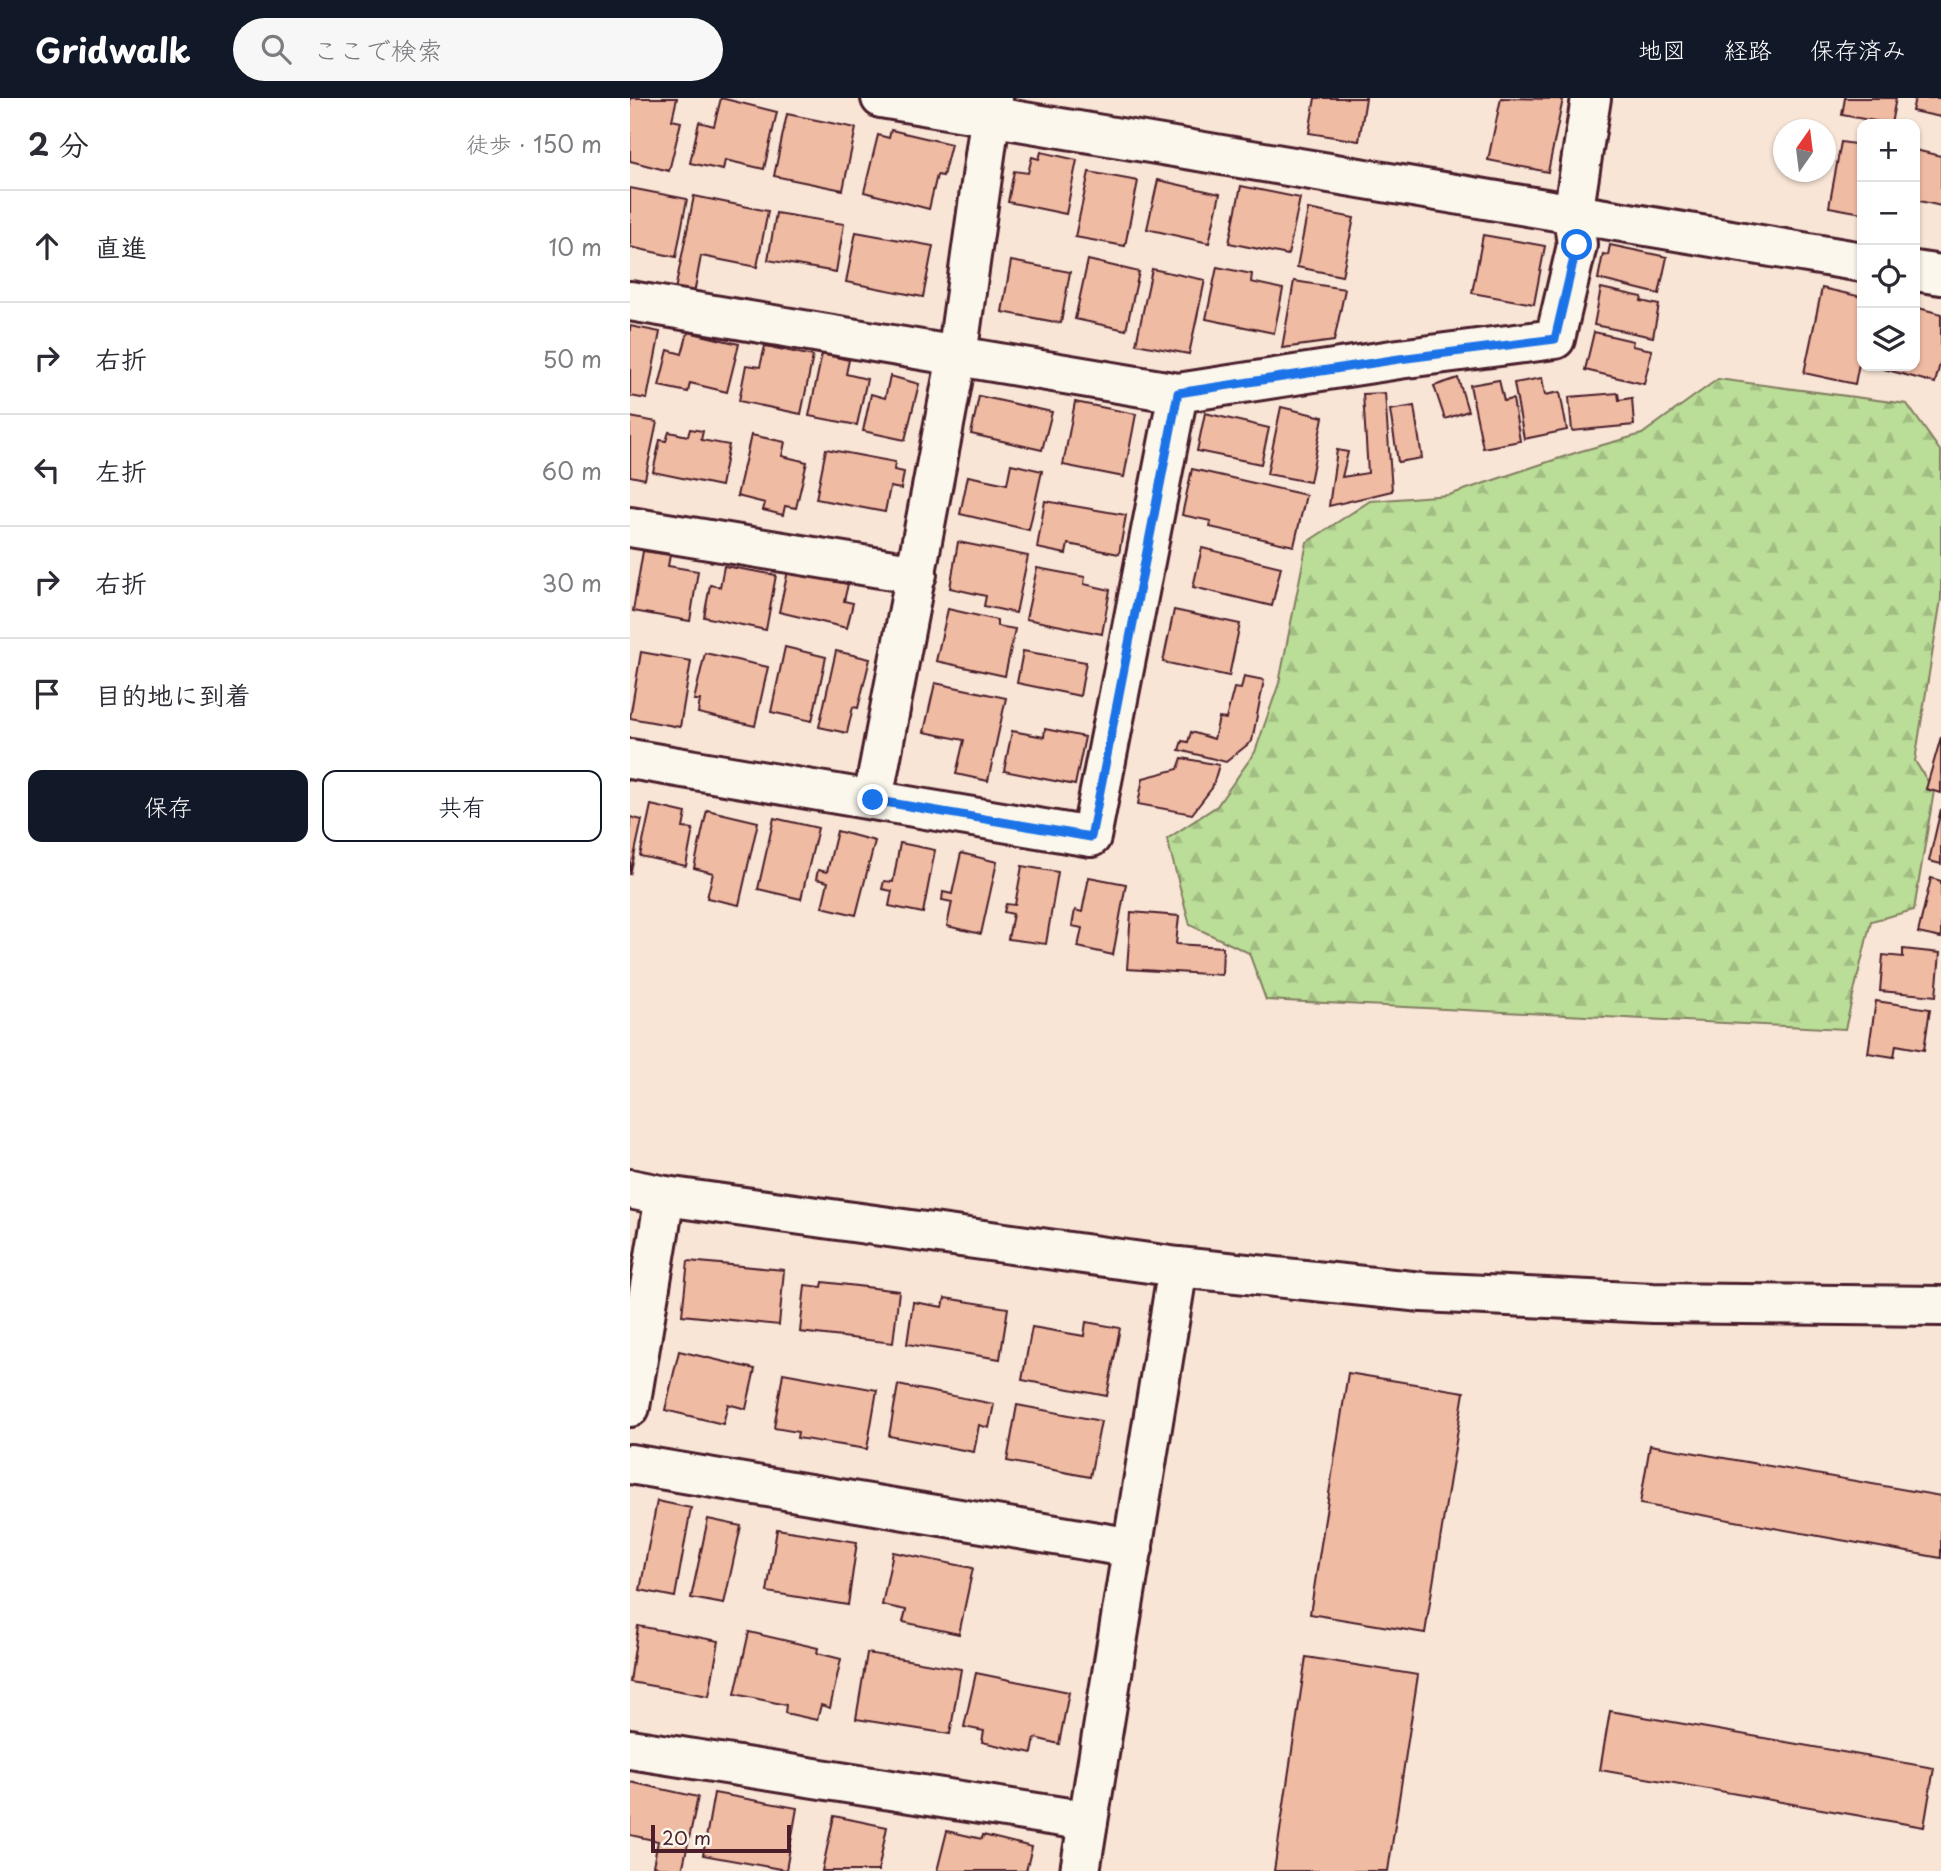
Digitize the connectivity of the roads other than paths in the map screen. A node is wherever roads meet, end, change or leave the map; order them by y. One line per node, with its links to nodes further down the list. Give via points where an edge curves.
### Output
1 (881, 98): 3 (street)
2 (1591, 98): 4 (street)
3 (991, 107): 4 (street); 9 (street)
4 (1573, 215): 5 (street); 10 (street, via 1577,245 1555,339)
5 (1857, 261)
6 (1920, 272): 7 (street)
7 (1941, 275)
8 (630, 301): 9 (street)
9 (957, 356): 10 (street); 12 (street)
10 (1178, 393): 14 (street, via 1091,837)
11 (630, 527): 12 (street)
12 (916, 574): 14 (street)
13 (630, 760): 14 (street)
14 (873, 800)
15 (648, 1192): 16 (street); 18 (street)
16 (1178, 1267): 17 (street, via 1463,1294 1653,1303); 20 (street)
17 (1941, 1306)
18 (630, 1407)
19 (630, 1464): 20 (street)
20 (1133, 1548): 22 (street)
21 (630, 1749): 22 (street)
22 (1088, 1821): 23 (street)
23 (1080, 1871)

